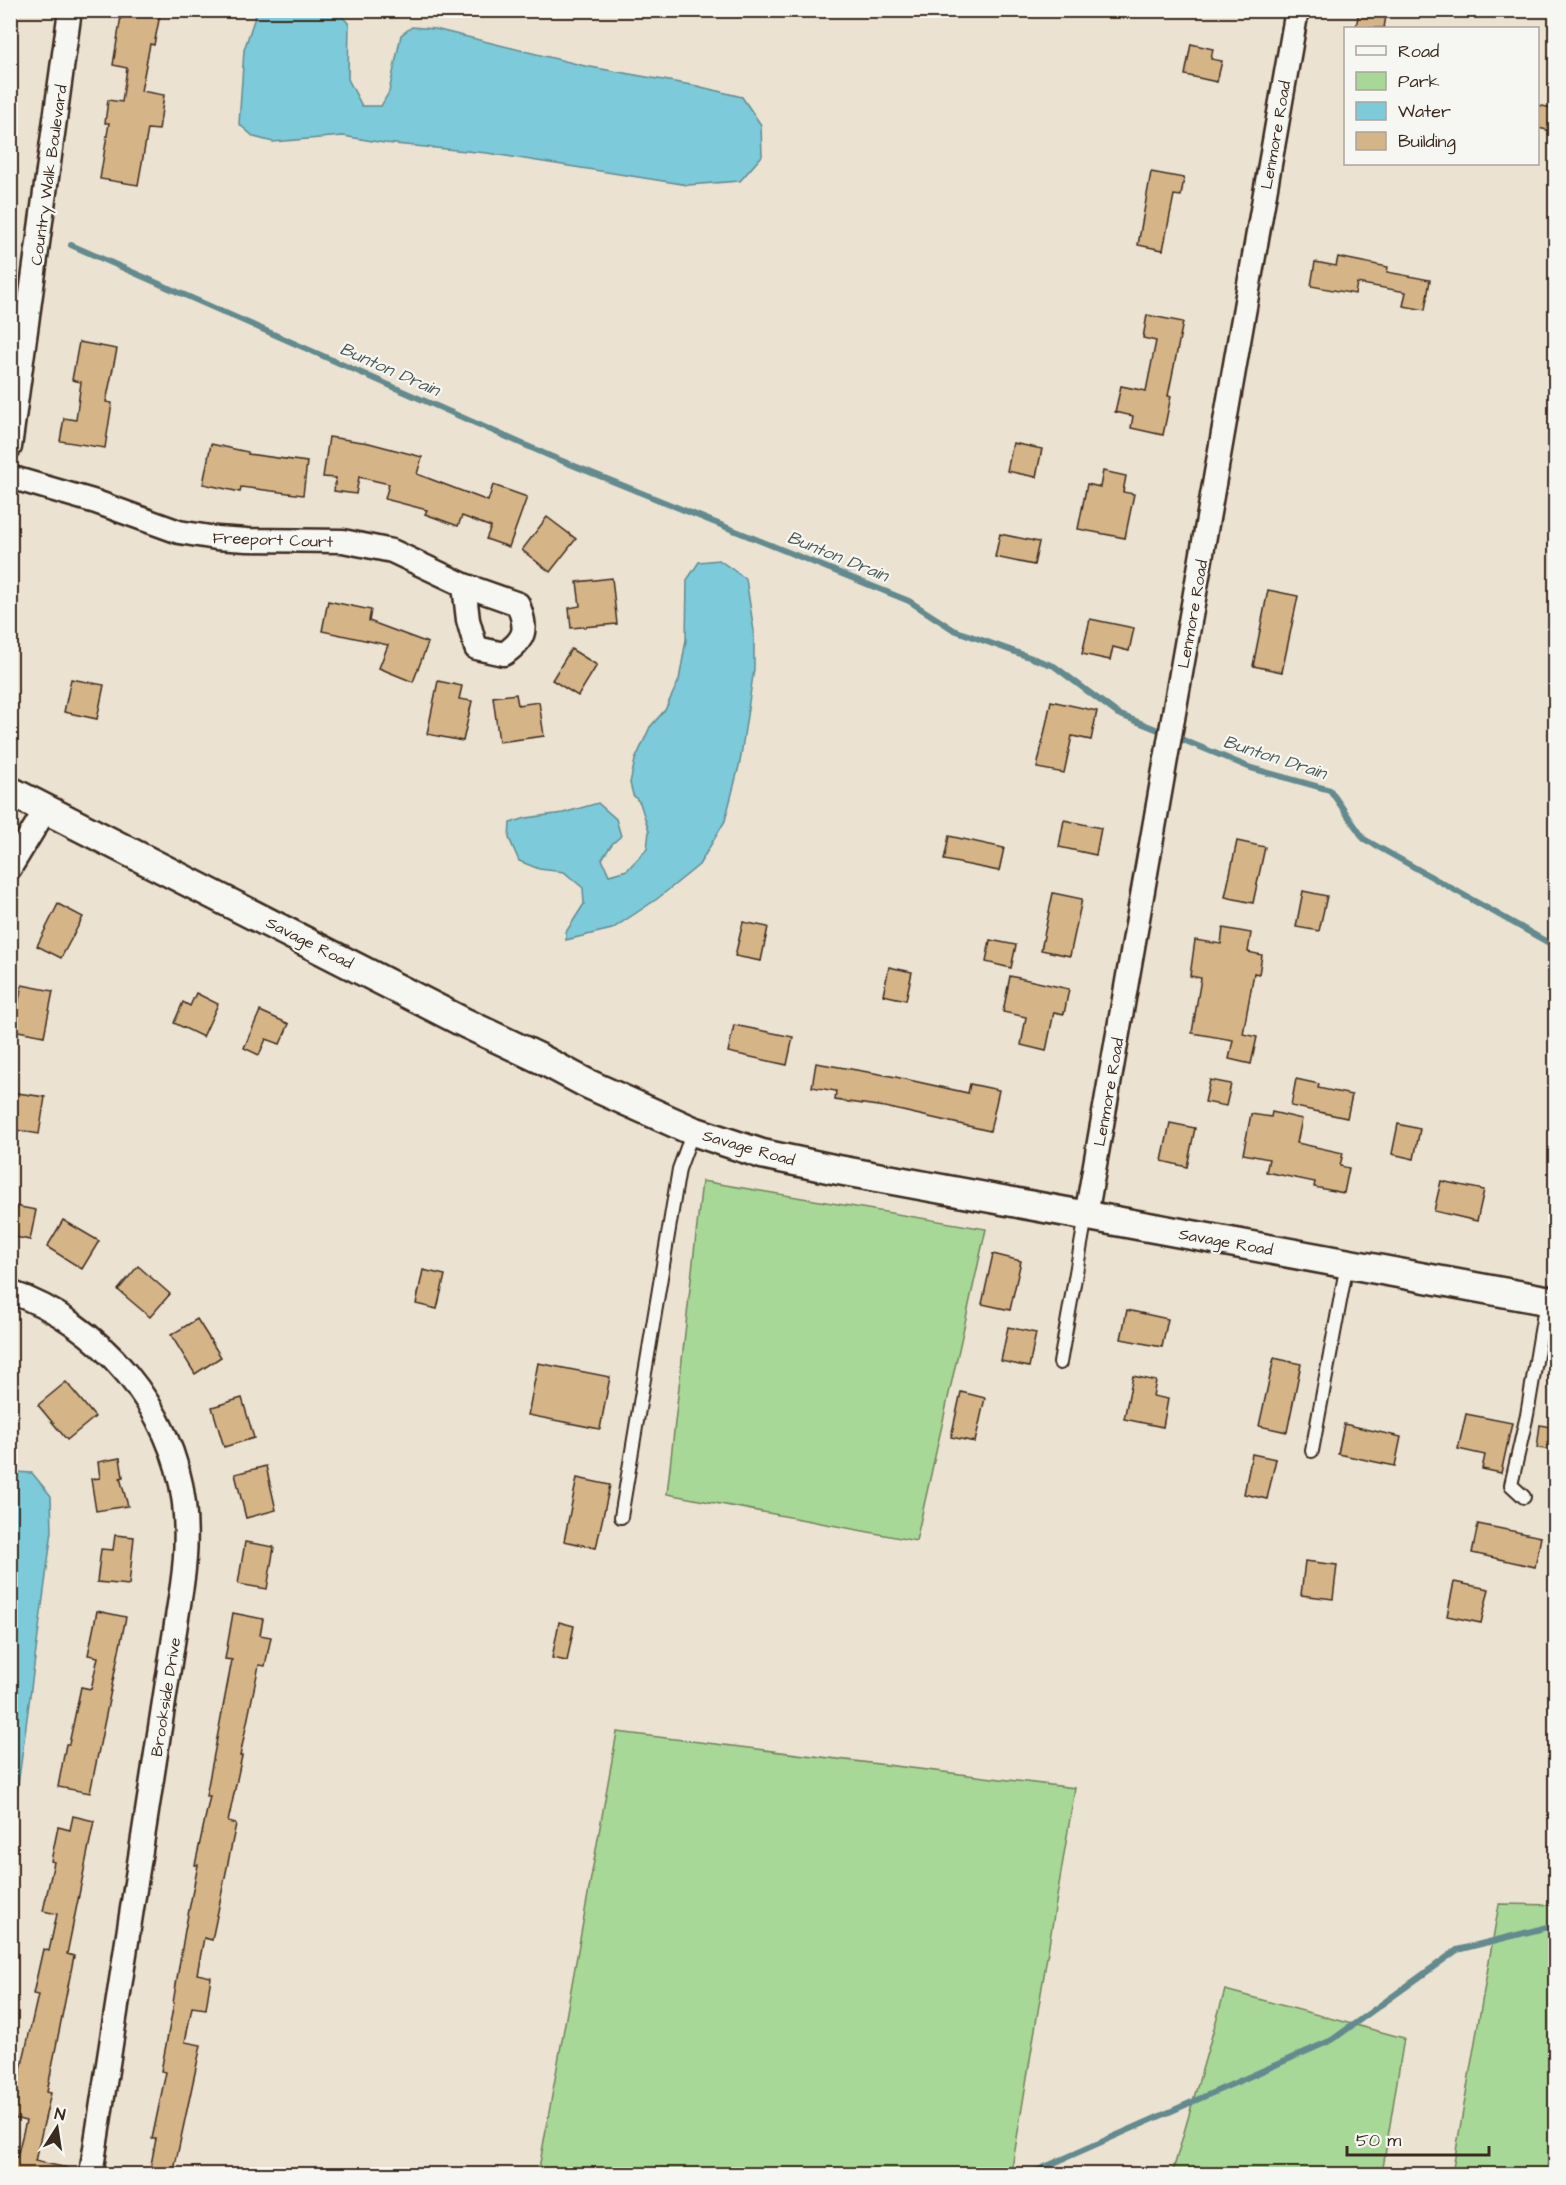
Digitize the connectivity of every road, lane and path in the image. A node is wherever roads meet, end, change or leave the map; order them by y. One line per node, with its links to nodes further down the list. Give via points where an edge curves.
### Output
1 (70, 10): 3 (street, Country Walk Boulevard)
2 (1297, 10): 10 (street, Lenmore Road)
3 (10, 447)
4 (10, 477): 5 (street, Freeport Court, via 179,532 247,540 343,541 392,550)
5 (464, 585)
6 (10, 791): 7 (street, Savage Road)
7 (46, 808): 8 (street); 9 (street, Savage Road, via 586,1083)
8 (10, 867)
9 (693, 1131): 10 (street, Savage Road, via 762,1154); 17 (lane, via 679,1169)
10 (1086, 1216): 11 (street, Savage Road); 14 (lane)
11 (1347, 1264): 13 (street, Savage Road); 15 (lane)
12 (10, 1292): 18 (street, Brookside Drive, via 55,1312 118,1363 156,1415 184,1501 182,1585)
13 (1551, 1301): 16 (lane, via 1511,1485)
14 (1060, 1363)
15 (1312, 1451)
16 (1524, 1497)
17 (621, 1517)
18 (91, 2175)

